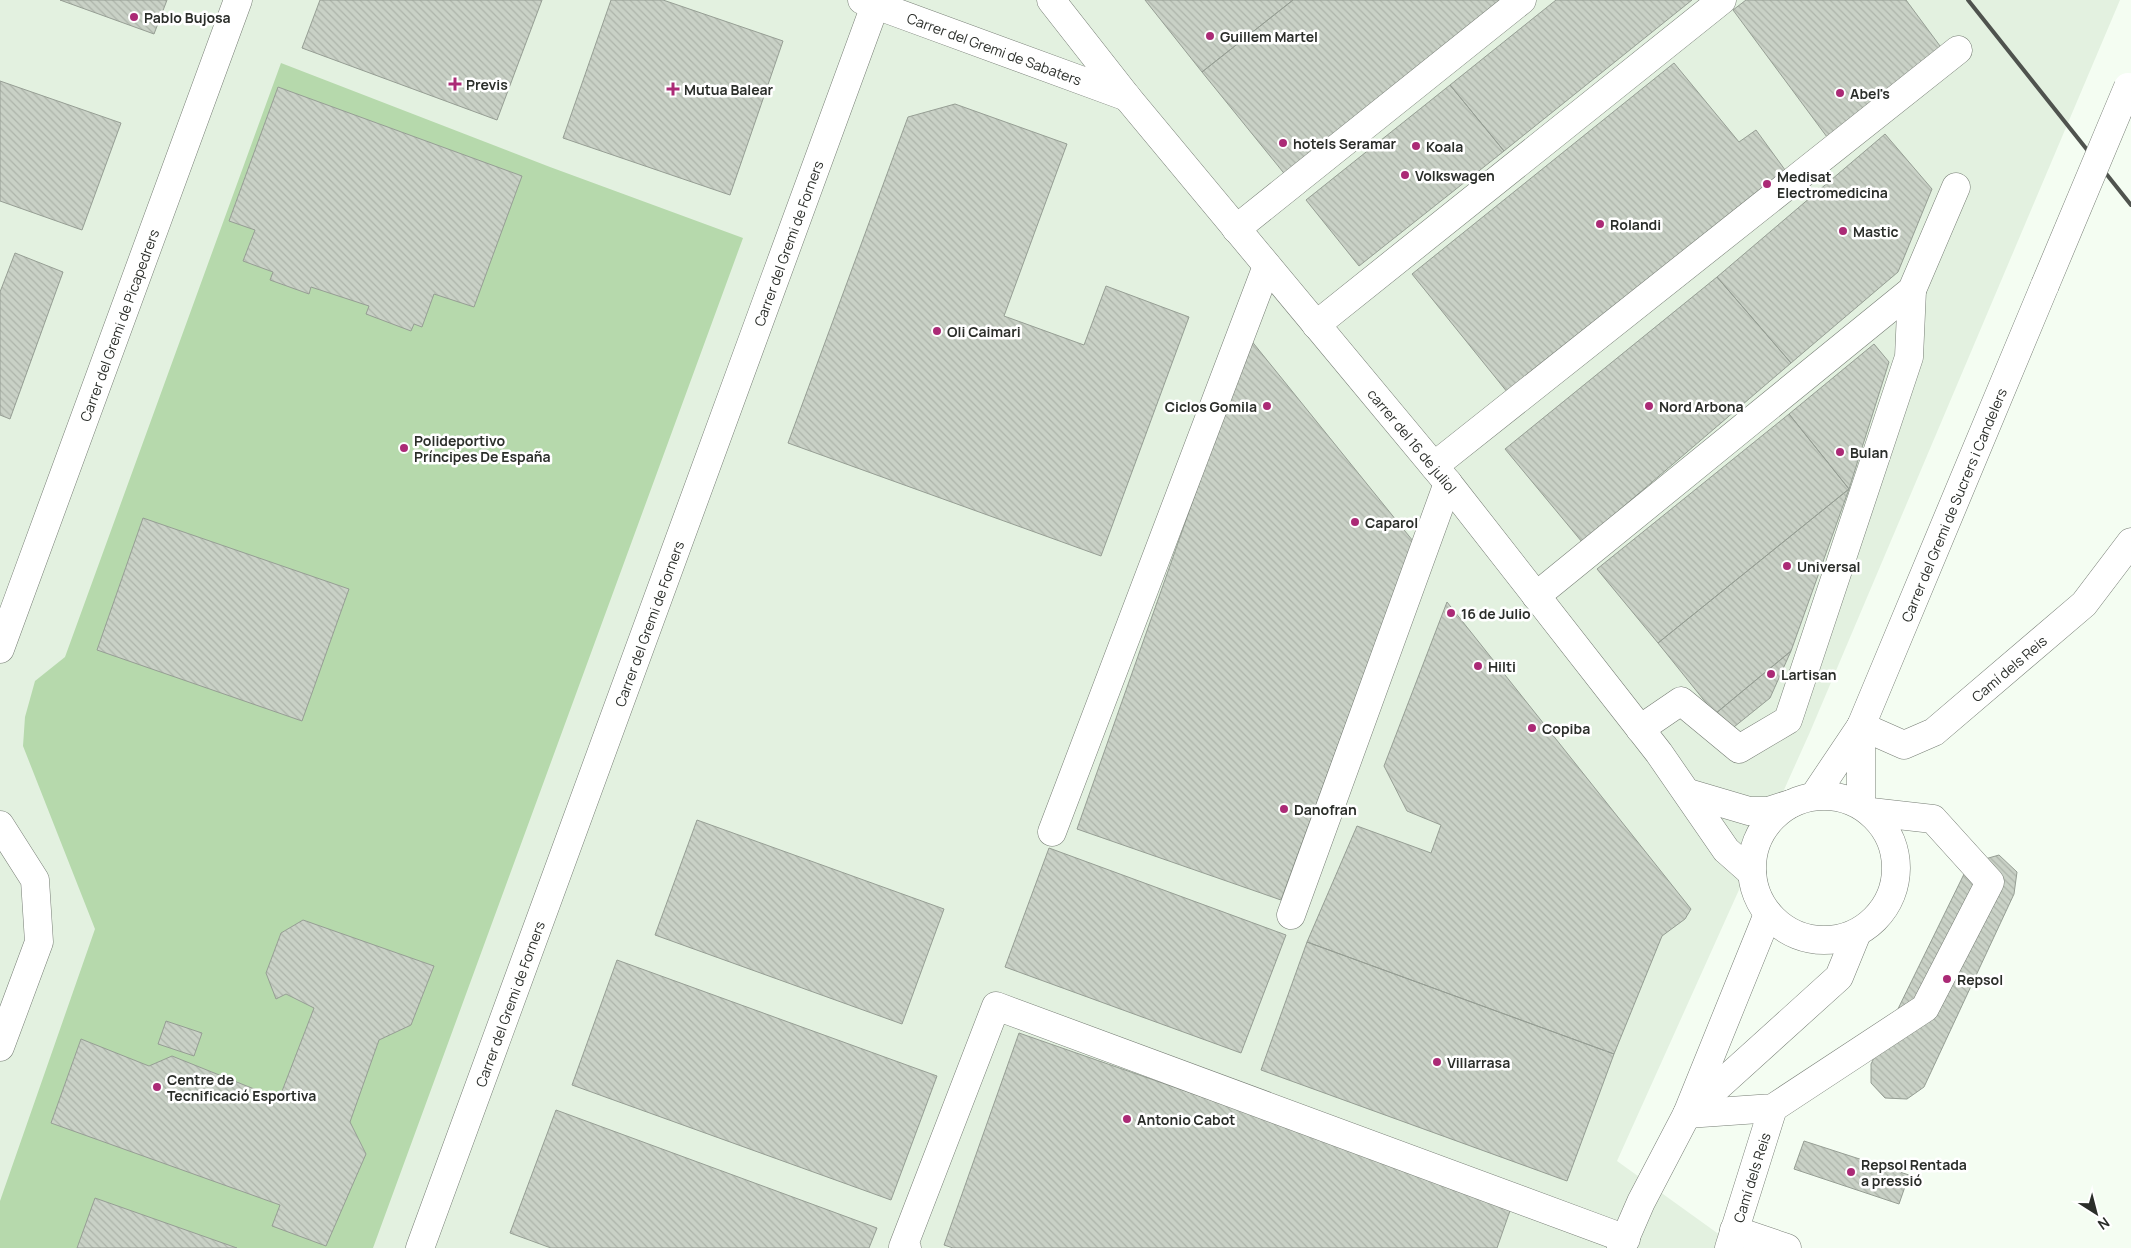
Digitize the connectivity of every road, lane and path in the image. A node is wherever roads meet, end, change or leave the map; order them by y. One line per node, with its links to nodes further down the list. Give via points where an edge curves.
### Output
1 (238, 0): 17 (street, Carrer del Gremi de Picapedrers)
2 (1051, 0): 8 (street, carrer del 16 de juliol)
3 (1522, 0): 10 (street)
4 (1722, 0): 13 (street)
5 (871, 2): 8 (street, Carrer del Gremi de Sabaters); 34 (street, Carrer del Gremi de Forners)
6 (1958, 50): 14 (street)
7 (2130, 83): 18 (street, Carrer del Gremi de Sucrers i Candelers, bridge)
8 (1127, 97): 10 (street, carrer del 16 de juliol)
9 (1956, 187): 12 (street)
10 (1236, 228): 11 (street, carrer del 16 de juliol)
11 (1267, 266): 13 (street, carrer del 16 de juliol); 24 (street)
12 (1912, 290): 16 (street); 19 (street, via 1910,357 1788,720 1739,749 1681,700)
13 (1316, 325): 14 (street, carrer del 16 de juliol)
14 (1441, 475): 16 (street, carrer del 16 de juliol); 27 (street)
15 (2131, 542): 18 (street, Camí dels Reis, via 2084,604 1934,732 1904,745)
16 (1536, 596): 19 (street, carrer del 16 de juliol)
17 (0, 649)
18 (1860, 726): 21 (street, Carrer del Gremi de Sucrers i Candelers); 22 (street, Carrer del Gremi de Sucrers i Candelers)
19 (1640, 729): 20 (street, carrer del 16 de juliol)
20 (1688, 793): 21 (street, via 1749,811 1768,811); 25 (street, carrer del 16 de juliol, via 1726,850)
21 (1803, 799): 22 (street, via 1834,795); 25 (street, via 1775,815 1762,832 1754,852)
22 (1866, 809): 28 (street, via 1884,827 1895,849 1897,874 1891,897 1877,918); 30 (street, via 1933,819 1990,882 1924,1008)
23 (0, 825): 29 (street, via 35,880 39,942)
24 (1052, 832)
25 (1752, 874): 26 (street, via 1757,895)
26 (1768, 914): 28 (street, via 1786,930 1810,940 1834,940); 31 (street)
27 (1291, 916)
28 (1858, 933): 31 (street, via 1839,977)
29 (0, 1046)
30 (1773, 1108): 31 (street); 32 (street, Camí dels Reis)
31 (1688, 1114): 33 (street)
32 (1732, 1239): 36 (street)
33 (1623, 1243): 35 (street, via 996,1006 903,1247)
34 (420, 1248)
35 (907, 1248)
36 (1787, 1248)

